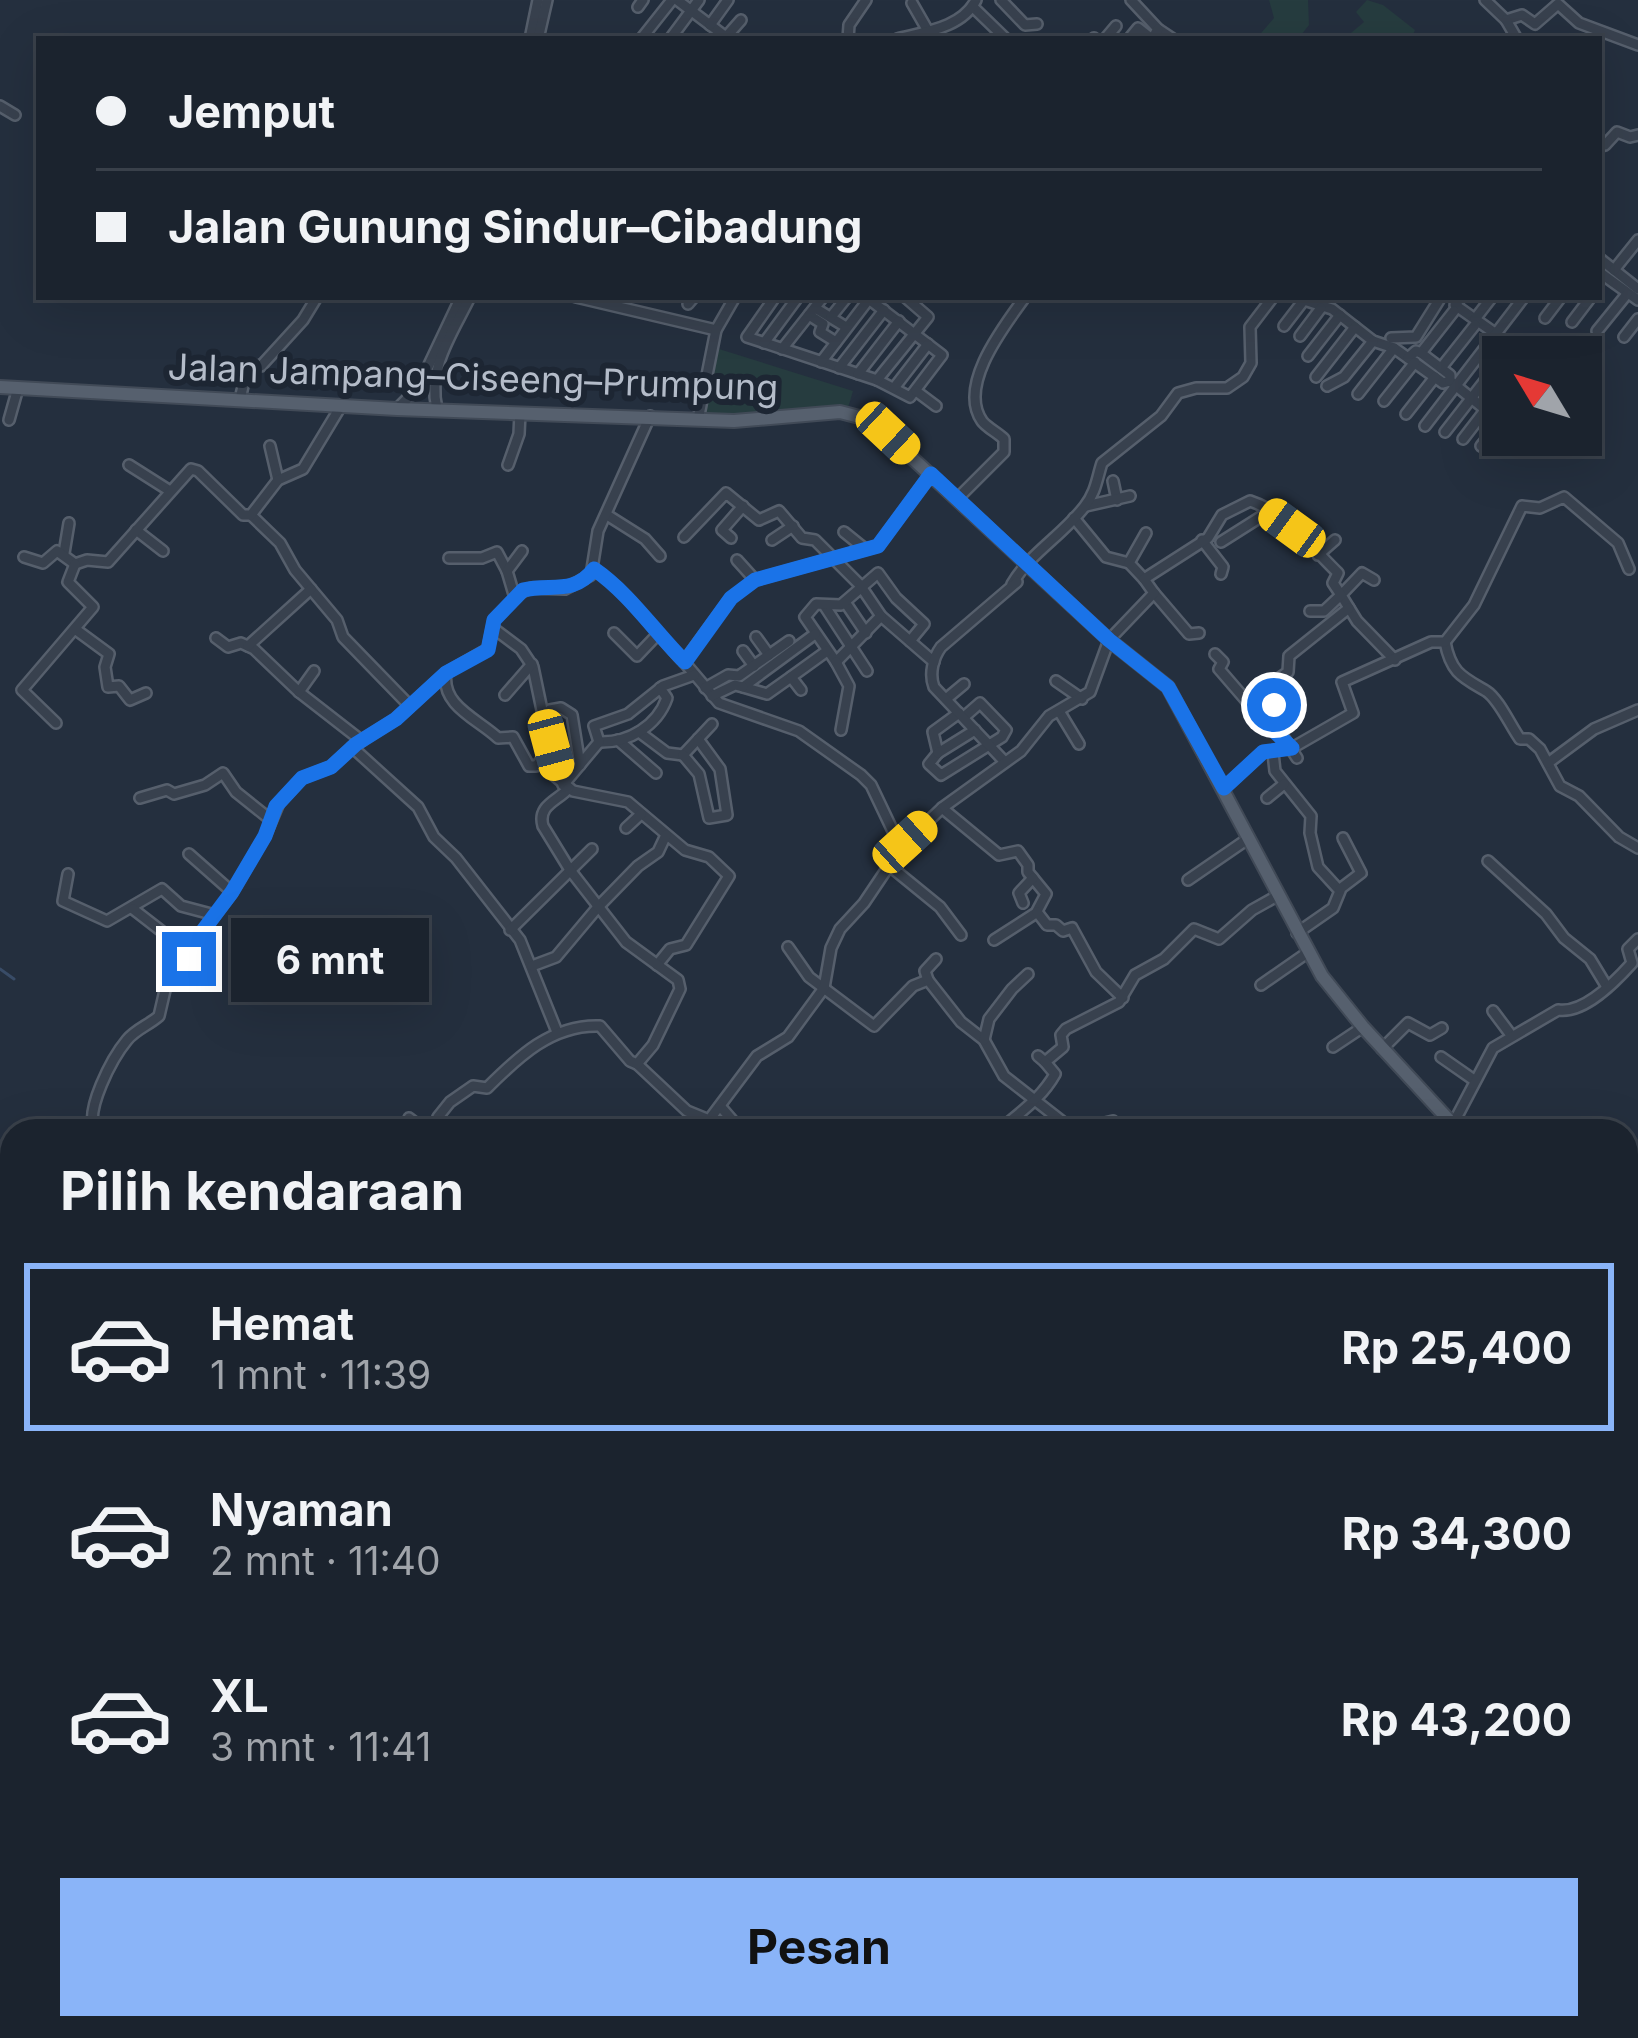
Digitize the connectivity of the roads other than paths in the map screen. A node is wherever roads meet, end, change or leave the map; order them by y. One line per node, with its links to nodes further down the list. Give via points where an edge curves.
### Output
1 (543, 0): 22 (street)
2 (675, 0): 12 (street); 23 (street)
3 (699, 0): 12 (street)
4 (728, 0): 16 (street)
5 (866, 0): 27 (street)
6 (1001, 0): 15 (street, via 1025,25)
7 (1131, 0): 18 (street)
8 (1485, 0): 14 (street)
9 (1559, 1): 14 (street, via 1535,24 1522,15); 21 (street)
10 (973, 6): 19 (street); 29 (street)
11 (934, 7): 19 (street, via 915,7)
12 (691, 11): 16 (street); 24 (street)
13 (741, 20): 26 (street)
14 (1506, 20): 20 (street)
15 (1037, 24)
16 (710, 25): 25 (street)
17 (1116, 26): 30 (street)
18 (1158, 29): 31 (street); 32 (street)
19 (928, 31): 28 (street)
20 (1512, 35)
21 (1596, 35)
22 (535, 36)
23 (644, 36)
24 (677, 36)
25 (726, 36)
26 (729, 36)
27 (848, 36)
28 (909, 36)
29 (999, 36)
30 (1108, 36)
31 (1153, 36)
32 (1168, 36)
33 (1602, 36): 34 (street)
34 (1638, 45)
35 (0, 106): 36 (street)
36 (14, 116)
37 (1638, 135): 38 (street, via 1619,131)
38 (1602, 143)
39 (1638, 241): 40 (street)
40 (1604, 277): 41 (street)
41 (1634, 286): 63 (street); 79 (street)
42 (315, 300): 111 (street, via 272,358 261,367 248,364)
43 (460, 300): 94 (street)
44 (468, 300): 94 (street)
45 (588, 300): 83 (street)
46 (733, 300): 83 (street)
47 (774, 300): 88 (street, via 747,334)
48 (794, 300): 88 (street)
49 (797, 300): 68 (street)
50 (822, 300): 68 (street)
51 (845, 300): 70 (street)
52 (866, 300): 77 (street)
53 (871, 300): 66 (street)
54 (909, 300): 81 (street, via 928,314)
55 (1023, 300): 135 (street, via 976,376 982,421 1004,439 1002,456)
56 (1271, 300): 138 (street, via 1250,327 1243,377 1227,388 1178,393 1100,466)
57 (1320, 300): 89 (street)
58 (1439, 300): 89 (street, via 1416,338)
59 (1458, 300): 74 (street)
60 (1490, 300): 74 (street)
61 (1559, 300): 71 (street)
62 (1590, 300): 75 (street)
63 (1638, 300)
64 (1526, 301): 82 (street)
65 (1322, 308): 69 (street); 76 (street, via 1304,300); 84 (street)
66 (884, 310): 73 (street); 97 (street)
67 (1454, 310): 95 (street)
68 (812, 312): 70 (street); 80 (street); 91 (street)
69 (1340, 315): 78 (street); 93 (street)
70 (831, 317): 77 (street)
71 (1545, 318)
72 (1638, 319): 85 (street)
73 (899, 321): 81 (street); 99 (street)
74 (1475, 322): 82 (street); 98 (street)
75 (1572, 322)
76 (1283, 326)
77 (846, 327): 87 (street)
78 (1355, 327): 86 (street); 100 (street)
79 (1597, 331)
80 (820, 332): 87 (street); 92 (street)
81 (914, 333): 90 (street); 101 (street)
82 (1496, 334): 102 (street)
83 (715, 336): 123 (street)
84 (1300, 336)
85 (1624, 337)
86 (1372, 340): 89 (street); 104 (street)
87 (836, 342): 96 (street)
88 (764, 343): 91 (street)
89 (1392, 343): 95 (street); 109 (street)
90 (928, 344): 107 (street); 108 (street, via 942,355)
91 (782, 349): 92 (street)
92 (802, 355): 96 (street)
93 (1308, 356)
94 (436, 357): 116 (street); 117 (street)
95 (1414, 357): 98 (street); 112 (street)
96 (820, 362): 97 (street)
97 (839, 368): 99 (street)
98 (1438, 373): 102 (street); 119 (street)
99 (858, 374): 101 (street)
100 (1316, 377)
101 (877, 380): 107 (street)
102 (1453, 384): 110 (street); 124 (street)
103 (1482, 385): 110 (street)
104 (1327, 386)
105 (0, 387): 106 (main road, Jalan Jampang–Ciseeng–Prumpung)
106 (17, 388): 111 (main road, Jalan Jampang–Ciseeng–Prumpung); 122 (street)
107 (894, 388): 108 (street, via 908,397)
108 (916, 391): 114 (street)
109 (1358, 394)
110 (1472, 398): 115 (street); 125 (street)
111 (240, 399): 113 (main road, Jalan Jampang–Ciseeng–Prumpung)
112 (1384, 401)
113 (341, 406): 116 (main road, Jalan Jampang–Ciseeng–Prumpung); 131 (street, via 303,469)
114 (936, 406)
115 (1482, 407)
116 (397, 409): 117 (main road, Jalan Jampang–Ciseeng–Prumpung)
117 (436, 409): 118 (main road, Jalan Jampang–Ciseeng–Prumpung)
118 (520, 413): 121 (main road, Jalan Jampang–Ciseeng–Prumpung); 129 (street)
119 (1406, 414)
120 (1482, 415): 126 (street)
121 (650, 416): 123 (main road, Jalan Jampang–Ciseeng–Prumpung); 140 (street)
122 (9, 420)
123 (698, 420): 130 (main road, Jalan Jampang–Ciseeng–Prumpung, via 850,413 879,425)
124 (1425, 426)
125 (1445, 432)
126 (1463, 440)
127 (270, 446): 131 (street)
128 (129, 465): 133 (street)
129 (508, 465)
130 (931, 474): 135 (main road, Jalan Jampang–Ciseeng–Prumpung); 156 (street, via 878,546)
131 (278, 480): 141 (street)
132 (1113, 481): 136 (street)
133 (170, 491): 141 (street, via 194,469); 146 (street)
134 (1130, 496): 136 (street)
135 (958, 498): 170 (main road, Jalan Jampang–Ciseeng–Prumpung)
136 (1117, 500): 138 (street)
137 (743, 506): 143 (street); 150 (street, via 725,493); 151 (street, via 722,530)
138 (1086, 506): 142 (street)
139 (1270, 511): 153 (street, via 1247,502 1217,518); 155 (street); 160 (street)
140 (607, 514): 162 (street); 172 (street)
141 (250, 515): 181 (street)
142 (1073, 518): 169 (street, via 1106,557); 170 (street)
143 (759, 520): 145 (street, via 779,511); 147 (street)
144 (69, 523): 159 (street)
145 (793, 526): 152 (street); 163 (street)
146 (136, 530): 157 (street); 168 (street, via 108,562)
147 (749, 532)
148 (844, 532): 156 (street)
149 (1146, 533): 169 (street)
150 (684, 537)
151 (730, 538)
152 (772, 540)
153 (1202, 540): 176 (street); 177 (street)
154 (1335, 540): 160 (street)
155 (1221, 542)
156 (865, 549): 163 (street)
157 (163, 550)
158 (521, 551): 174 (street)
159 (64, 554): 164 (street, via 43,562); 168 (street)
160 (1318, 555): 183 (street, via 1338,573 1333,583)
161 (1499, 555): 171 (street); 173 (street, via 1519,509 1561,496 1618,542); 201 (street)
162 (660, 556)
163 (830, 556): 175 (street); 180 (street)
164 (24, 557)
165 (448, 557): 174 (street, via 497,552)
166 (737, 560): 178 (street)
167 (764, 562): 175 (street)
168 (75, 563): 190 (street, via 68,581 93,607)
169 (1129, 563): 177 (street)
170 (1029, 566): 200 (main road, Jalan Jampang–Ciseeng–Prumpung); 212 (street)
171 (1511, 566)
172 (594, 569): 184 (street, via 565,589 527,588); 195 (street)
173 (1629, 569)
174 (507, 571): 184 (street)
175 (773, 572): 178 (street)
176 (1221, 574)
177 (1144, 579): 182 (street)
178 (755, 580): 210 (street, via 731,598)
179 (1374, 580): 183 (street, via 1362,573)
180 (860, 585): 185 (street); 189 (street); 199 (street, via 878,573 924,624)
181 (311, 589): 203 (street); 234 (street, via 343,637)
182 (1154, 593): 194 (street, via 1189,634); 200 (street)
183 (1341, 595): 187 (street); 188 (street)
184 (514, 598): 191 (street)
185 (845, 602): 186 (street); 193 (street)
186 (824, 605): 196 (street, via 814,604 805,617); 204 (street)
187 (1349, 608): 209 (street); 239 (street, via 1289,656 1288,672 1271,684 1276,703)
188 (1310, 611)
189 (881, 616): 193 (street); 199 (street)
190 (74, 628): 229 (street, via 109,654 108,687 119,686 130,700); 240 (street, via 22,690)
191 (493, 628): 213 (street); 218 (street, via 488,650)
192 (614, 633): 195 (street, via 637,656)
193 (866, 633): 204 (street)
194 (1199, 633)
195 (657, 634): 210 (street)
196 (815, 634): 202 (street); 206 (street)
197 (756, 637): 208 (street)
198 (216, 638): 203 (street)
199 (910, 640): 212 (street)
200 (1109, 640): 233 (street); 265 (main road, Jalan Jampang–Ciseeng–Prumpung, via 1168,687)
201 (1445, 642): 209 (street); 259 (street, via 1453,668 1490,694 1520,740)
202 (791, 645): 208 (street); 215 (street); 224 (street)
203 (248, 646): 227 (street)
204 (852, 649): 211 (street); 217 (street)
205 (743, 650): 214 (street)
206 (827, 651): 211 (street); 215 (street)
207 (1215, 654): 239 (street)
208 (769, 655): 214 (street)
209 (1395, 660): 256 (street, via 1342,682 1353,713)
210 (685, 662): 219 (street)
211 (836, 662): 243 (street, via 849,686)
212 (934, 662): 232 (street, via 933,685)
213 (532, 664): 230 (street); 242 (street)
214 (754, 666): 228 (street)
215 (807, 666): 220 (street); 221 (street)
216 (314, 670): 227 (street)
217 (867, 671)
218 (446, 673): 234 (street); 236 (street, via 447,691)
219 (694, 675): 225 (street); 228 (street)
220 (791, 677): 224 (street, via 767,694); 226 (street)
221 (818, 680)
222 (1056, 681): 233 (street)
223 (964, 684): 232 (street)
224 (743, 687): 228 (street)
225 (660, 688): 245 (street, via 666,704); 249 (street, via 628,714 594,726)
226 (800, 690)
227 (299, 692): 250 (street)
228 (709, 692): 276 (street, via 718,703 799,731 861,775)
229 (146, 693)
230 (505, 695)
231 (473, 696): 236 (street)
232 (946, 699): 238 (street)
233 (1082, 699): 237 (street)
234 (409, 705): 250 (street)
235 (1638, 710): 259 (street)
236 (463, 711): 253 (street, via 498,738 513,736 529,766)
237 (1059, 711): 251 (street); 258 (street)
238 (961, 715): 244 (street); 252 (street, via 980,704 1004,725); 254 (street, via 933,733)
239 (1259, 717): 256 (street)
240 (56, 723)
241 (712, 724): 247 (street)
242 (545, 727): 246 (street); 253 (street)
243 (841, 730)
244 (975, 730): 252 (street); 254 (street)
245 (639, 732): 248 (street); 257 (street)
246 (531, 736)
247 (698, 739): 257 (street); 264 (street)
248 (617, 740): 249 (street); 261 (street)
249 (599, 742): 260 (street)
250 (357, 744): 271 (street, via 302,778); 296 (street, via 418,807)
251 (1078, 744)
252 (988, 746): 254 (street, via 941,775 928,762); 258 (street)
253 (548, 753): 262 (street)
254 (938, 753)
255 (1273, 753): 256 (street); 263 (street); 265 (street, via 1261,753)
256 (1295, 753)
257 (683, 755): 264 (street, via 699,774 709,818 728,814)
258 (1004, 763): 269 (street)
259 (1548, 763): 277 (street, via 1567,792)
260 (580, 765): 262 (street); 262 (street, via 572,715 550,710 551,745)
261 (656, 772)
262 (566, 784): 270 (street, via 625,800); 282 (street, via 541,819)
263 (1284, 784): 268 (street); 286 (street, via 1311,817 1318,868)
264 (725, 787): 266 (street)
265 (1224, 788): 274 (main road, Jalan Jampang–Ciseeng–Prumpung)
266 (739, 790)
267 (140, 798): 271 (street, via 223,773)
268 (1268, 798)
269 (943, 808): 276 (street); 284 (street, via 1000,856 1016,850)
270 (641, 814): 272 (street); 273 (street)
271 (272, 820): 287 (street)
272 (626, 828)
273 (666, 835): 290 (street); 305 (street, via 730,876 686,945)
274 (1249, 838): 285 (street); 288 (main road, Jalan Jampang–Ciseeng–Prumpung)
275 (1343, 838): 286 (street, via 1361,873)
276 (901, 848): 281 (street)
277 (1638, 848)
278 (592, 850): 282 (street)
279 (189, 854): 287 (street)
280 (1488, 862): 309 (street, via 1590,958)
281 (891, 867): 297 (street); 310 (street, via 844,922)
282 (570, 870): 290 (street); 296 (street)
283 (68, 874): 291 (street, via 65,903 107,921)
284 (1034, 878): 289 (street, via 1019,893); 292 (street, via 1047,896)
285 (1187, 880)
286 (1340, 889): 295 (street, via 1333,908)
287 (232, 892): 293 (street)
288 (1276, 896): 295 (main road, Jalan Jampang–Ciseeng–Prumpung); 311 (street, via 1219,939 1194,929 1135,976)
289 (1023, 903)
290 (598, 907): 304 (street, via 556,957); 305 (street, via 626,943)
291 (133, 909): 293 (street, via 162,889 181,906); 302 (street)
292 (1037, 912): 299 (street); 311 (street, via 1047,926 1072,928 1096,972)
293 (215, 915): 302 (street)
294 (530, 927): 296 (street)
295 (1297, 933): 301 (main road, Jalan Jampang–Ciseeng–Prumpung)
296 (514, 934): 304 (street)
297 (961, 935)
298 (1638, 939): 309 (street, via 1628,949 1632,962)
299 (994, 940)
300 (788, 946): 310 (street)
301 (1307, 953): 308 (street); 313 (main road, Jalan Jampang–Ciseeng–Prumpung)
302 (191, 954): 325 (street, via 164,989 159,1016 122,1048)
303 (936, 959): 307 (street, via 926,968)
304 (532, 965): 315 (street)
305 (657, 965): 321 (street, via 680,988)
306 (1028, 974): 317 (street, via 989,1019)
307 (928, 980): 310 (street, via 874,1026); 317 (street)
308 (1261, 985)
309 (1607, 987): 316 (street)
310 (824, 988): 324 (street)
311 (1123, 998): 323 (street, via 1066,1029 1063,1046 1042,1059 1055,1076)
312 (1493, 1011): 316 (street)
313 (1363, 1027): 318 (street); 319 (main road, Jalan Jampang–Ciseeng–Prumpung)
314 (1442, 1028): 319 (street, via 1430,1035 1408,1023)
315 (556, 1032): 321 (street, via 600,1026); 326 (street, via 487,1088 473,1086 450,1102)
316 (1511, 1035): 322 (street, via 1490,1051)
317 (984, 1040): 323 (street, via 1004,1076)
318 (1333, 1047)
319 (1382, 1048): 332 (main road, Jalan Jampang–Ciseeng–Prumpung)
320 (1441, 1057): 322 (street)
321 (637, 1064): 327 (street)
322 (1474, 1080): 333 (street)
323 (1036, 1101): 330 (street); 331 (street)
324 (720, 1106): 328 (street); 329 (street)
325 (90, 1119)
326 (439, 1119)
327 (704, 1119)
328 (710, 1119)
329 (731, 1119)
330 (1014, 1119)
331 (1059, 1119)
332 (1448, 1119)
333 (1459, 1119)

